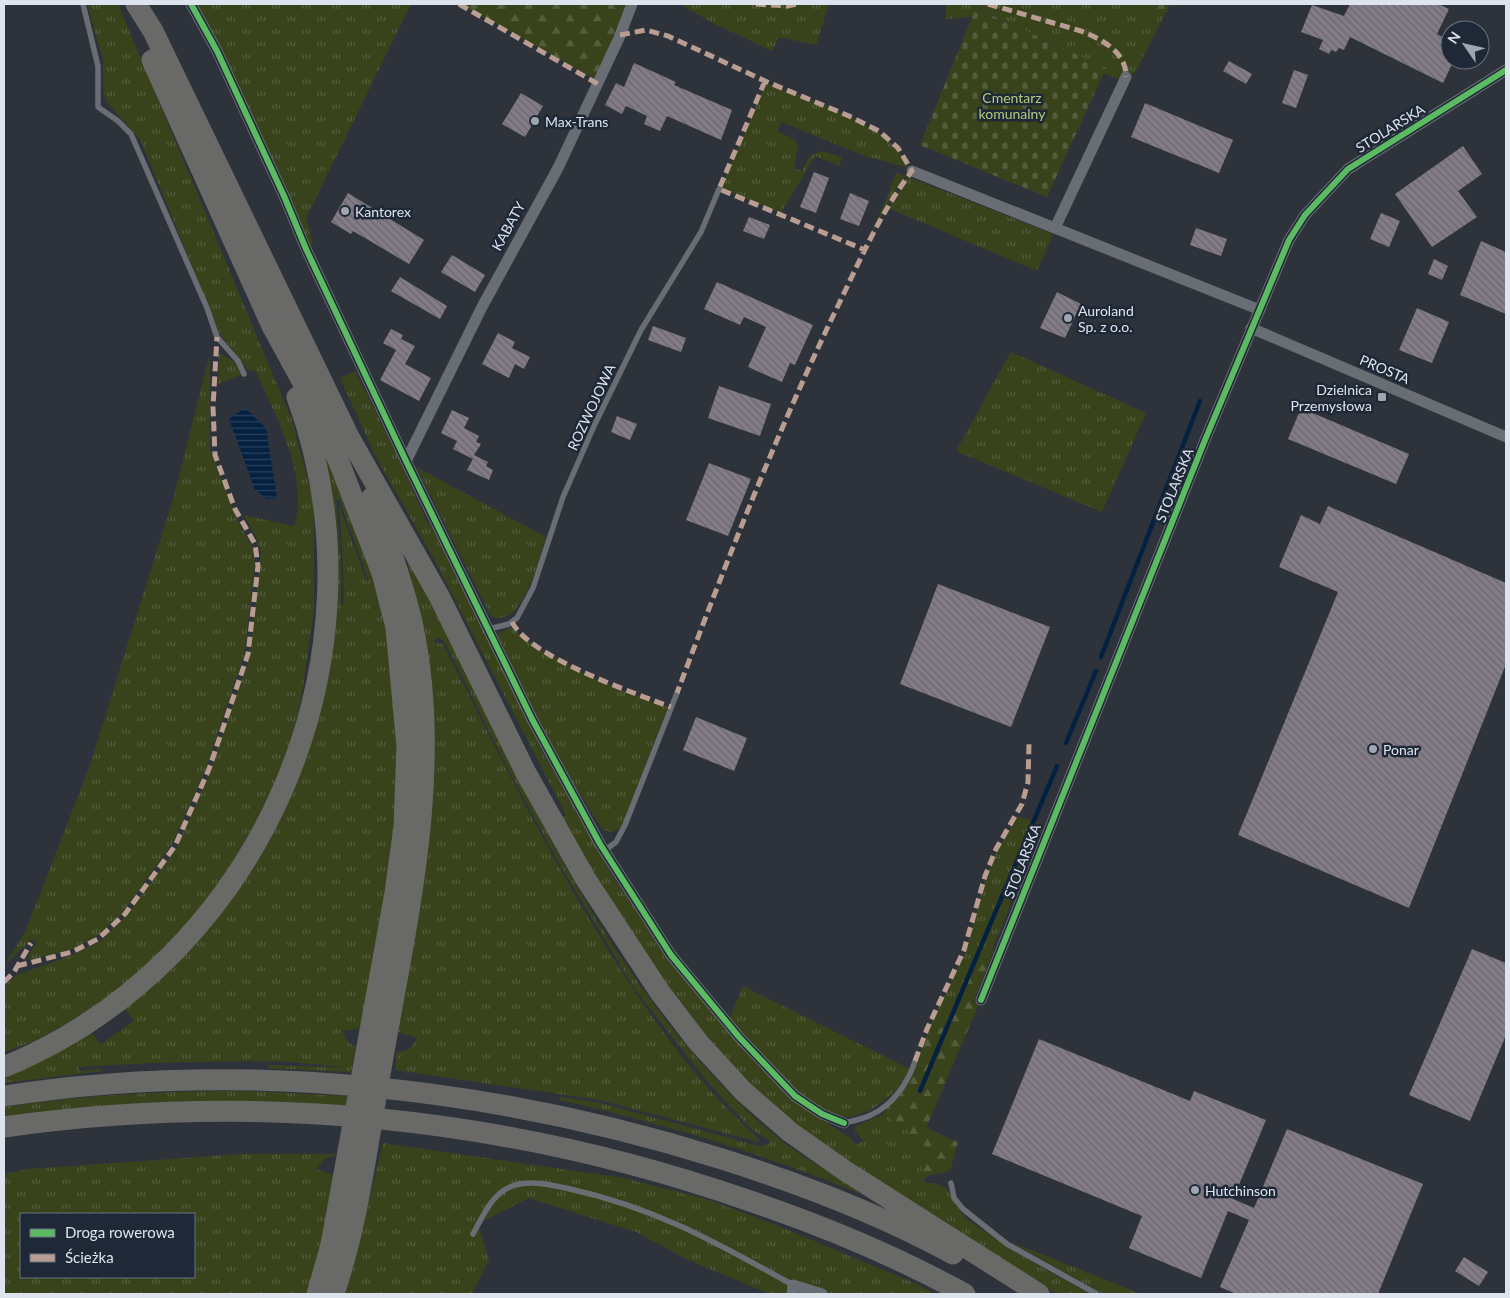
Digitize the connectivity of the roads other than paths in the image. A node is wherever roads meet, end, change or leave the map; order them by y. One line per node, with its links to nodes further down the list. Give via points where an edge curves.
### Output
1 (83, 4): 14 (lane, via 98,66 98,107 131,134 217,337 238,361)
2 (130, 4): 12 (highway, via 145,46)
3 (136, 4): 15 (highway, via 153,31)
4 (191, 4): 17 (street, via 225,69)
5 (632, 4): 17 (street, KABATY, via 558,168 491,291)
6 (1506, 70): 11 (street, STOLARSKA, via 1348,169 1305,215 1289,240)
7 (1126, 77): 10 (street)
8 (912, 171): 10 (street)
9 (719, 189): 18 (lane, ROZWOJOWA, via 701,232 642,330 598,418 563,497 526,604 513,622)
10 (1056, 228): 11 (street)
11 (1260, 310): 13 (street, STOLARSKA)
12 (272, 326): 22 (highway, via 308,392 352,494 382,573 396,628 405,716 407,788); 24 (highway, via 302,409 316,460 327,536 328,596 322,649 310,711 293,768 240,871 179,947 134,990 90,1021 44,1049)
13 (1251, 328): 16 (street, PROSTA); 21 (street, STOLARSKA)
14 (244, 374)
15 (349, 436): 22 (highway, via 397,568 412,623 425,745 417,859); 37 (highway, via 439,596 526,773 563,840 628,946 698,1042 743,1091 790,1132)
16 (1506, 437)
17 (406, 461): 18 (street)
18 (489, 629): 20 (street, via 532,719)
19 (677, 693): 20 (lane, via 625,824 616,842)
20 (604, 851): 26 (street, via 671,955 740,1037 795,1096 822,1114)
21 (981, 1000)
22 (376, 1044): 28 (highway)
23 (916, 1061): 26 (lane, via 910,1077 894,1099 871,1115)
24 (4, 1067)
25 (4, 1096): 36 (highway, via 127,1084 239,1081 404,1091 562,1116 673,1143 817,1192 930,1241)
26 (844, 1123)
27 (4, 1127): 35 (highway, via 106,1115 234,1110 398,1119 486,1132 644,1166 726,1192 883,1252)
28 (355, 1164): 32 (highway); 33 (highway, via 347,1250)
29 (952, 1183): 38 (lane, via 954,1198 963,1209 1007,1244)
30 (473, 1234): 31 (lane, via 489,1207 509,1187 524,1183 552,1185 645,1210 696,1231)
31 (792, 1289): 34 (street)
32 (317, 1294)
33 (334, 1294)
34 (822, 1294)
35 (964, 1294)
36 (1024, 1294)
37 (1039, 1294)
38 (1097, 1294)

